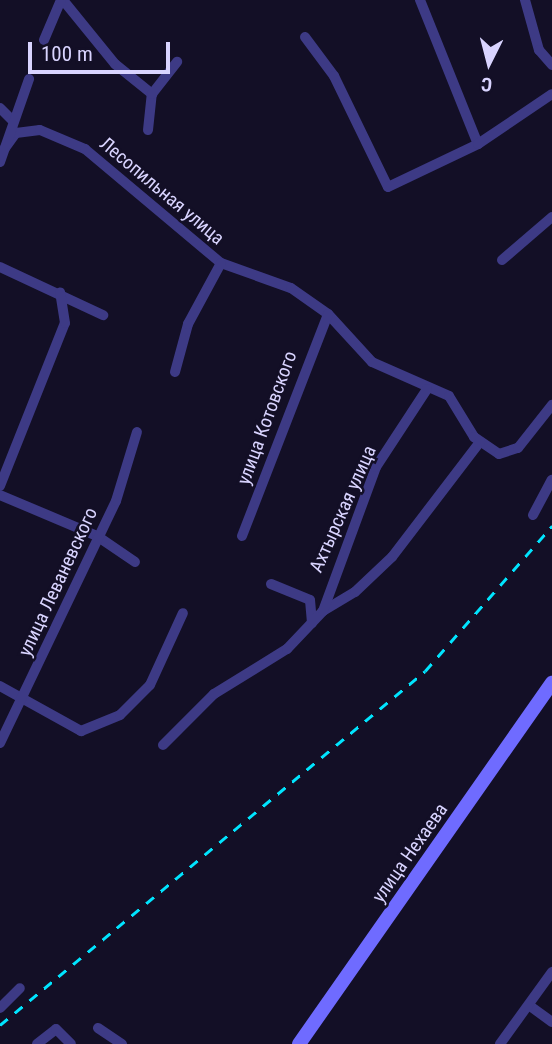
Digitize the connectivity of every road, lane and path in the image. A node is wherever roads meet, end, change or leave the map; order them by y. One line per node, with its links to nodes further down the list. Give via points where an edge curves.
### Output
1 (62, 0): 5 (street); 9 (street, via 115,64)
2 (420, 0): 14 (street)
3 (525, 0): 7 (street, via 539,50)
4 (305, 37): 14 (street, via 334,76 388,187)
5 (44, 40)
6 (177, 62): 9 (street)
7 (552, 65)
8 (29, 79): 12 (street)
9 (152, 94): 13 (street)
10 (552, 94): 14 (street)
11 (0, 108): 12 (street)
12 (12, 120): 15 (street)
13 (148, 130)
14 (478, 144)
15 (5, 148): 16 (street); 19 (street, Лесопильная улица, via 16,133 40,130 85,149)
16 (0, 162)
17 (552, 217): 18 (street)
18 (502, 260)
19 (221, 263): 22 (street, Лесопильная улица, via 292,288); 24 (street, via 188,324)
20 (0, 267): 21 (street)
21 (60, 292): 23 (street); 30 (street, via 65,323)
22 (328, 314): 25 (street, Лесопильная улица, via 372,362); 34 (street, улица Котовского)
23 (103, 315)
24 (175, 372)
25 (427, 389): 28 (street, Лесопильная улица, via 449,396 455,414); 37 (street, Ахтырская улица, via 376,467)
26 (552, 405): 28 (street, via 518,449 499,454)
27 (137, 432): 33 (street, улица Леваневского, via 124,482)
28 (480, 442): 37 (street, Ахтырская улица, via 392,556 355,592)
29 (552, 480): 32 (street)
30 (0, 486)
31 (0, 495): 33 (street)
32 (533, 515)
33 (97, 536): 35 (street); 42 (street, улица Леваневского)
34 (242, 536)
35 (135, 562)
36 (271, 584): 39 (street, via 310,600)
37 (323, 611): 39 (street, Ахтырская улица)
38 (183, 613): 42 (street, via 150,685 120,715 81,731)
39 (312, 623): 44 (street, Ахтырская улица, via 287,649 214,694)
40 (552, 682): 54 (street, улица Нехаева)
41 (0, 686): 42 (street)
42 (22, 699): 43 (street, улица Леваневского)
43 (0, 743)
44 (163, 744)
45 (552, 972): 47 (street)
46 (20, 988): 48 (street)
47 (530, 1006): 49 (street); 55 (street)
48 (0, 1008)
49 (552, 1022)
50 (98, 1028): 53 (street)
51 (37, 1044): 52 (street, via 56,1029)
52 (71, 1044)
53 (122, 1044)
54 (299, 1044)
55 (500, 1044)

